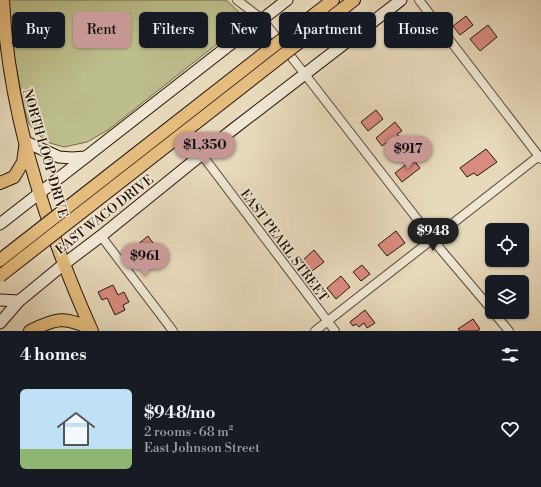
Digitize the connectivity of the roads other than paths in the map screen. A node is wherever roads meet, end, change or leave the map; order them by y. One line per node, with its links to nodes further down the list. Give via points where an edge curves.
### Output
1 (3, 0): 13 (main road, NORTH LOOP DRIVE, via 6,47 13,90)
2 (237, 0): 8 (street)
3 (287, 0): 9 (main road)
4 (333, 0): 22 (main road, bridge)
5 (354, 0): 24 (main road, EAST WACO DRIVE, bridge)
6 (401, 0): 12 (main road, EAST WACO DRIVE)
7 (419, 0): 16 (street)
8 (253, 12)
9 (271, 12)
10 (271, 31): 12 (street)
11 (225, 48): 15 (main road)
12 (304, 75): 14 (main road, EAST WACO DRIVE); 21 (street)
13 (26, 142): 15 (main road, via 59,157); 17 (main road, via 23,162 14,177); 18 (main road, NORTH LOOP DRIVE)
14 (202, 155): 20 (main road, EAST WACO DRIVE); 29 (street, EAST PEARL STREET)
15 (86, 156): 18 (main road)
16 (540, 157): 21 (street)
17 (0, 184)
18 (39, 193): 19 (main road); 23 (main road, NORTH LOOP DRIVE)
19 (0, 224)
20 (101, 236): 23 (main road, EAST WACO DRIVE); 33 (street)
21 (433, 239): 27 (street); 29 (street)
22 (0, 260)
23 (64, 264): 26 (main road, EAST WACO DRIVE); 31 (main road, NORTH LOOP DRIVE)
24 (0, 276)
25 (0, 300): 26 (main road)
26 (19, 301): 30 (main road, EAST WACO DRIVE)
27 (485, 301)
28 (499, 319): 36 (street)
29 (327, 321): 34 (street); 35 (street, EAST PEARL STREET)
30 (0, 323)
31 (91, 330): 32 (main road, via 79,323 63,319)
32 (30, 331)
33 (173, 331)
34 (315, 331)
35 (335, 331)
36 (509, 331)

